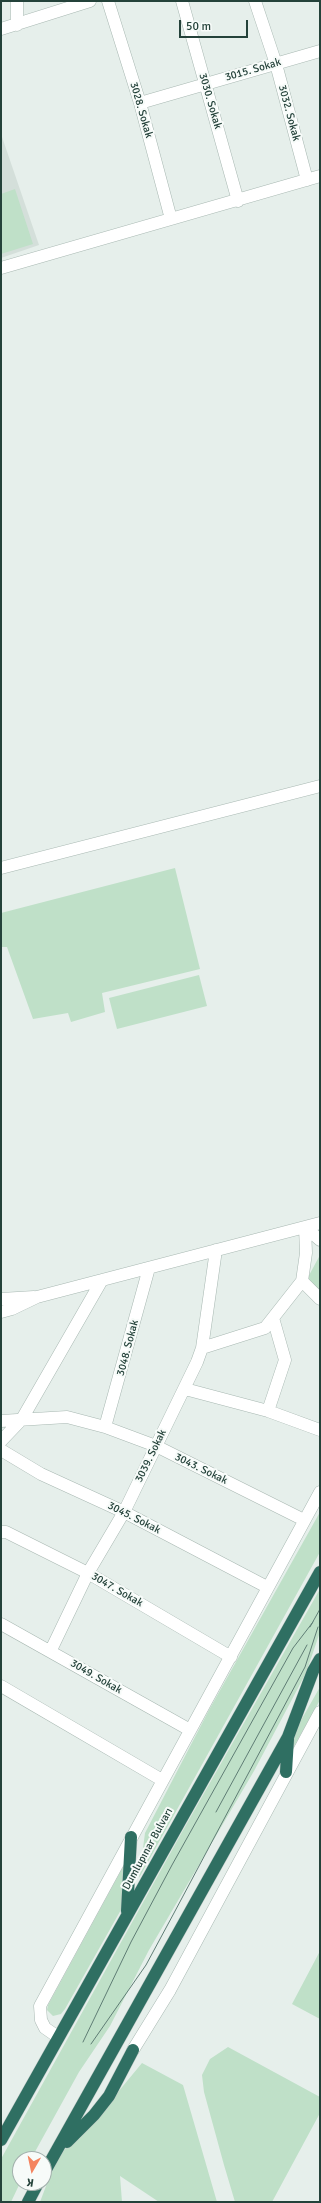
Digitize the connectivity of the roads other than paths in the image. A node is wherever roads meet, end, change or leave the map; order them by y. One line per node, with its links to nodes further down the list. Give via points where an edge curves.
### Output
1 (17, 1): 6 (street)
2 (90, 1): 6 (street)
3 (108, 1): 11 (street, 3028. Sokak)
4 (182, 1): 10 (street, 3030. Sokak)
5 (255, 1): 9 (street, 3032. Sokak)
6 (17, 25): 7 (street)
7 (1, 30)
8 (320, 51): 9 (street, 3015. Sokak)
9 (276, 64): 10 (street, 3015. Sokak); 13 (street, 3032. Sokak)
10 (205, 84): 11 (street, 3015. Sokak); 14 (street, 3030. Sokak)
11 (140, 103): 15 (street, 3028. Sokak)
12 (320, 176): 13 (street)
13 (308, 180): 14 (street)
14 (238, 201): 15 (street)
15 (171, 219): 16 (street)
16 (1, 268)
17 (320, 786): 18 (street)
18 (1, 868)
19 (320, 1223): 20 (street)
20 (305, 1227): 21 (street); 22 (street); 25 (street, via 306,1253)
21 (320, 1240)
22 (216, 1250): 23 (street); 31 (street, 3039. Sokak)
23 (149, 1268): 24 (street); 36 (street, 3048. Sokak)
24 (102, 1280): 26 (street); 34 (street)
25 (302, 1281): 28 (street); 30 (street)
26 (37, 1297): 27 (street); 29 (street)
27 (1, 1299)
28 (320, 1299)
29 (1, 1312)
30 (273, 1318): 31 (street, via 265,1328); 33 (street, via 285,1360)
31 (202, 1348): 32 (street, 3039. Sokak)
32 (185, 1389): 33 (street); 39 (street, 3039. Sokak)
33 (268, 1411): 37 (street)
34 (22, 1419): 35 (street, 3043. Sokak); 36 (street, 3043. Sokak, via 67,1417); 38 (street)
35 (1, 1421)
36 (105, 1427): 39 (street, 3043. Sokak)
37 (320, 1430)
38 (1, 1441)
39 (156, 1446): 42 (street, 3039. Sokak); 43 (street, 3043. Sokak)
40 (1, 1450): 42 (street, 3045. Sokak, via 41,1474)
41 (320, 1492): 43 (street)
42 (124, 1512): 46 (street, 3039. Sokak); 47 (street, 3045. Sokak)
43 (304, 1520): 47 (street)
44 (1, 1532): 46 (street, 3047. Sokak, via 6,1532)
45 (320, 1572): 60 (highway, Dumlupınar Bulvarı)
46 (88, 1573): 49 (street, 3039. Sokak); 50 (street, 3047. Sokak)
47 (267, 1587): 50 (street)
48 (1, 1624): 49 (street, 3049. Sokak)
49 (51, 1650): 55 (street, 3049. Sokak)
50 (230, 1656): 55 (street)
51 (320, 1659): 56 (highway)
52 (1, 1686): 58 (street)
53 (320, 1712): 54 (street)
54 (316, 1727): 57 (street)
55 (190, 1730): 58 (street)
56 (288, 1737): 57 (highway); 66 (highway)
57 (286, 1772): 62 (street, via 174,1983)
58 (162, 1780): 59 (street)
59 (131, 1837): 60 (highway); 61 (street, via 40,2006 41,2020 45,2028)
60 (127, 1914): 61 (highway, Dumlupınar Bulvarı)
61 (58, 2037): 63 (highway, Dumlupınar Bulvarı)
62 (133, 2050): 66 (highway, via 109,2096)
63 (20, 2105): 64 (highway); 65 (highway, Dumlupınar Bulvarı)
64 (1, 2126)
65 (1, 2140)
66 (57, 2152): 67 (highway)
67 (52, 2160)

